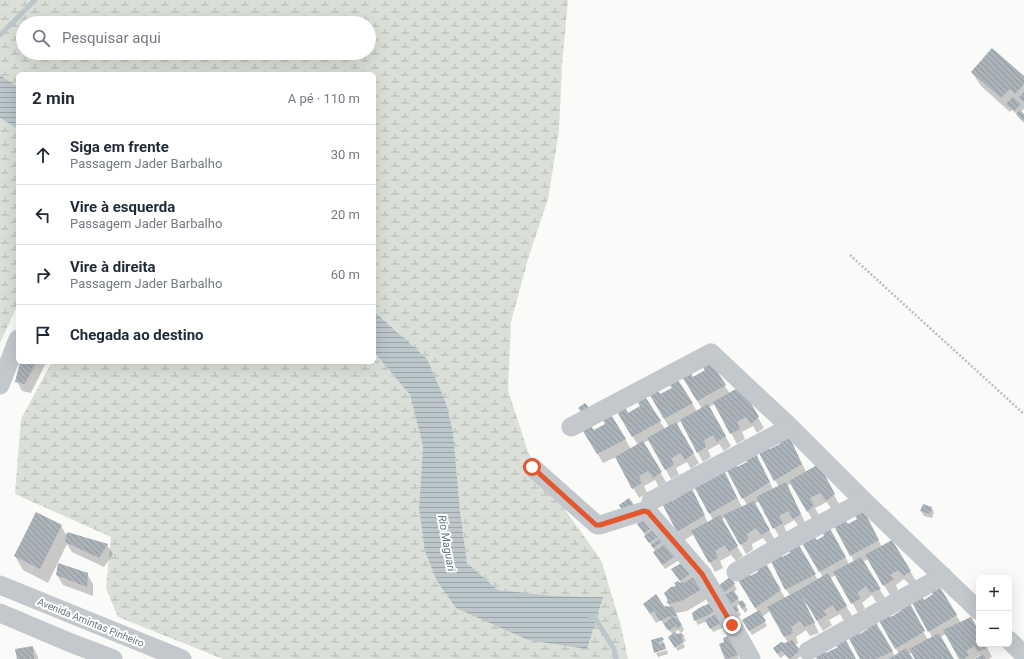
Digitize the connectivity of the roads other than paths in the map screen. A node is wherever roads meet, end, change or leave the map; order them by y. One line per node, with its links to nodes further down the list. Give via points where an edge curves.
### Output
1 (16, 343): 2 (street)
2 (0, 385)
3 (571, 427): 4 (street, via 711,353)
4 (790, 427): 6 (street); 7 (street)
5 (532, 467): 17 (street, via 596,525 648,512 702,574)
6 (651, 501)
7 (864, 502): 8 (street); 9 (street)
8 (736, 572)
9 (943, 576): 11 (street); 14 (street)
10 (0, 585): 16 (street, Avenida Amintas Pinheiro)
11 (976, 608)
12 (0, 613): 13 (street)
13 (73, 651): 15 (street)
14 (808, 651)
15 (113, 659)
16 (182, 659)
17 (751, 659)

